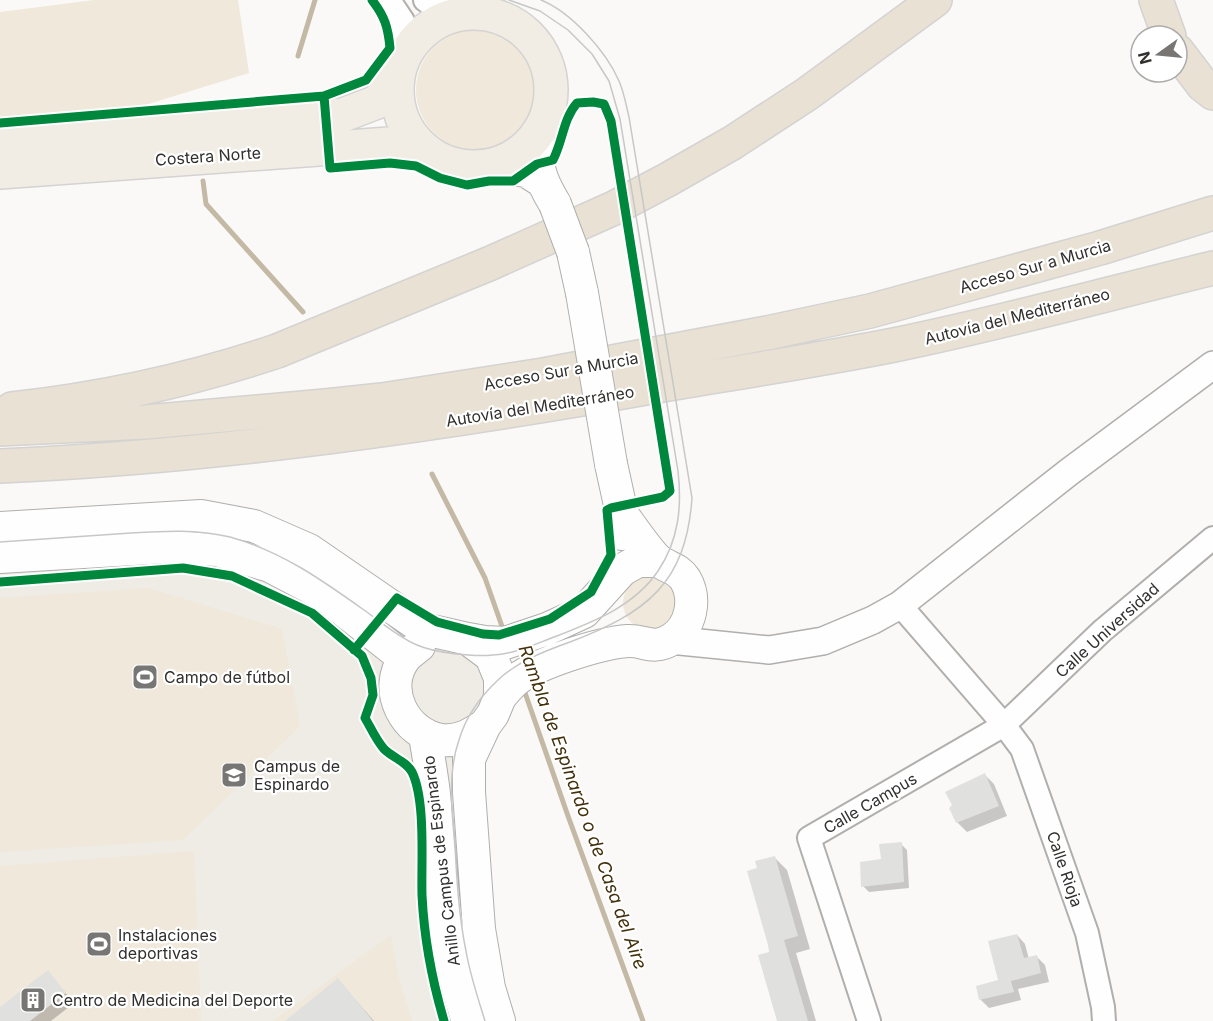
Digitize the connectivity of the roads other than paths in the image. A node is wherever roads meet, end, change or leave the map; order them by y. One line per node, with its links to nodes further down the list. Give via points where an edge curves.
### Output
1 (390, 0): 7 (street, via 403,21)
2 (425, 0): 5 (street)
3 (935, 0): 21 (highway, via 807,94 732,143 614,208 491,263 244,363 102,396)
4 (1156, 0): 6 (highway)
5 (459, 14): 7 (main road, Costera Norte, via 438,21 421,34); 10 (main road, Costera Norte, via 475,12 506,19 520,27 541,51 551,96)
6 (1165, 24)
7 (402, 64): 11 (main road, Costera Norte, via 377,102 343,115); 12 (main road, Costera Norte, via 397,100 404,123)
8 (1189, 67): 9 (highway)
9 (1213, 93)
10 (537, 134): 13 (main road, Costera Norte, via 525,149); 15 (main road, via 537,164)
11 (0, 139)
12 (416, 142): 13 (main road, Costera Norte, via 450,164); 14 (main road, Costera Norte)
13 (490, 166): 15 (main road, via 526,171)
14 (0, 172)
15 (548, 193): 24 (main road, bridge, via 573,252)
16 (1213, 213): 22 (highway, Acceso Sur a Murcia, via 1077,255 870,311 543,375 325,406 146,422)
17 (1213, 258): 19 (highway)
18 (1213, 268): 19 (highway, Autovía del Mediterráneo)
19 (1114, 292): 23 (highway, Autovía del Mediterráneo, via 895,345 414,427 162,456)
20 (1213, 365): 31 (street)
21 (0, 410)
22 (0, 429)
23 (0, 466)
24 (622, 514): 28 (main road); 29 (main road)
25 (0, 528): 32 (main road, via 192,516 255,526 309,550 424,629)
26 (1213, 538): 39 (street, Calle Universidad, via 1102,630)
27 (0, 557): 36 (main road, via 166,547 217,550 270,566 310,587)
28 (659, 561): 29 (main road, via 638,561); 30 (main road, via 675,568 685,579)
29 (617, 575): 32 (main road, via 584,612 547,629 506,643); 34 (main road, via 607,598 612,623)
30 (692, 599): 33 (main road, via 683,630); 35 (street, via 702,619 719,636)
31 (900, 605): 35 (street, via 823,640); 39 (street, Calle Rioja)
32 (459, 637): 36 (main road, via 432,638); 37 (main road, via 491,656 500,678)
33 (670, 640): 34 (main road, via 650,646); 35 (street)
34 (630, 641): 37 (main road, Anillo Campus de Espinardo, via 594,647 556,660 517,679)
35 (770, 650)
36 (404, 658): 40 (main road, Anillo Campus de Espinardo, via 397,675 400,710)
37 (500, 697): 38 (main road, Anillo Campus de Espinardo)
38 (485, 725): 40 (main road, Anillo Campus de Espinardo, via 459,739); 42 (main road, Anillo Campus de Espinardo, via 469,759 469,792 479,929)
39 (1004, 725): 43 (street, Calle Campus, via 809,838); 44 (street, Calle Rioja, via 1022,749 1083,922)
40 (425, 735): 41 (main road, Anillo Campus de Espinardo, via 444,913)
41 (468, 1021)
42 (499, 1021)
43 (869, 1021)
44 (1104, 1021)

